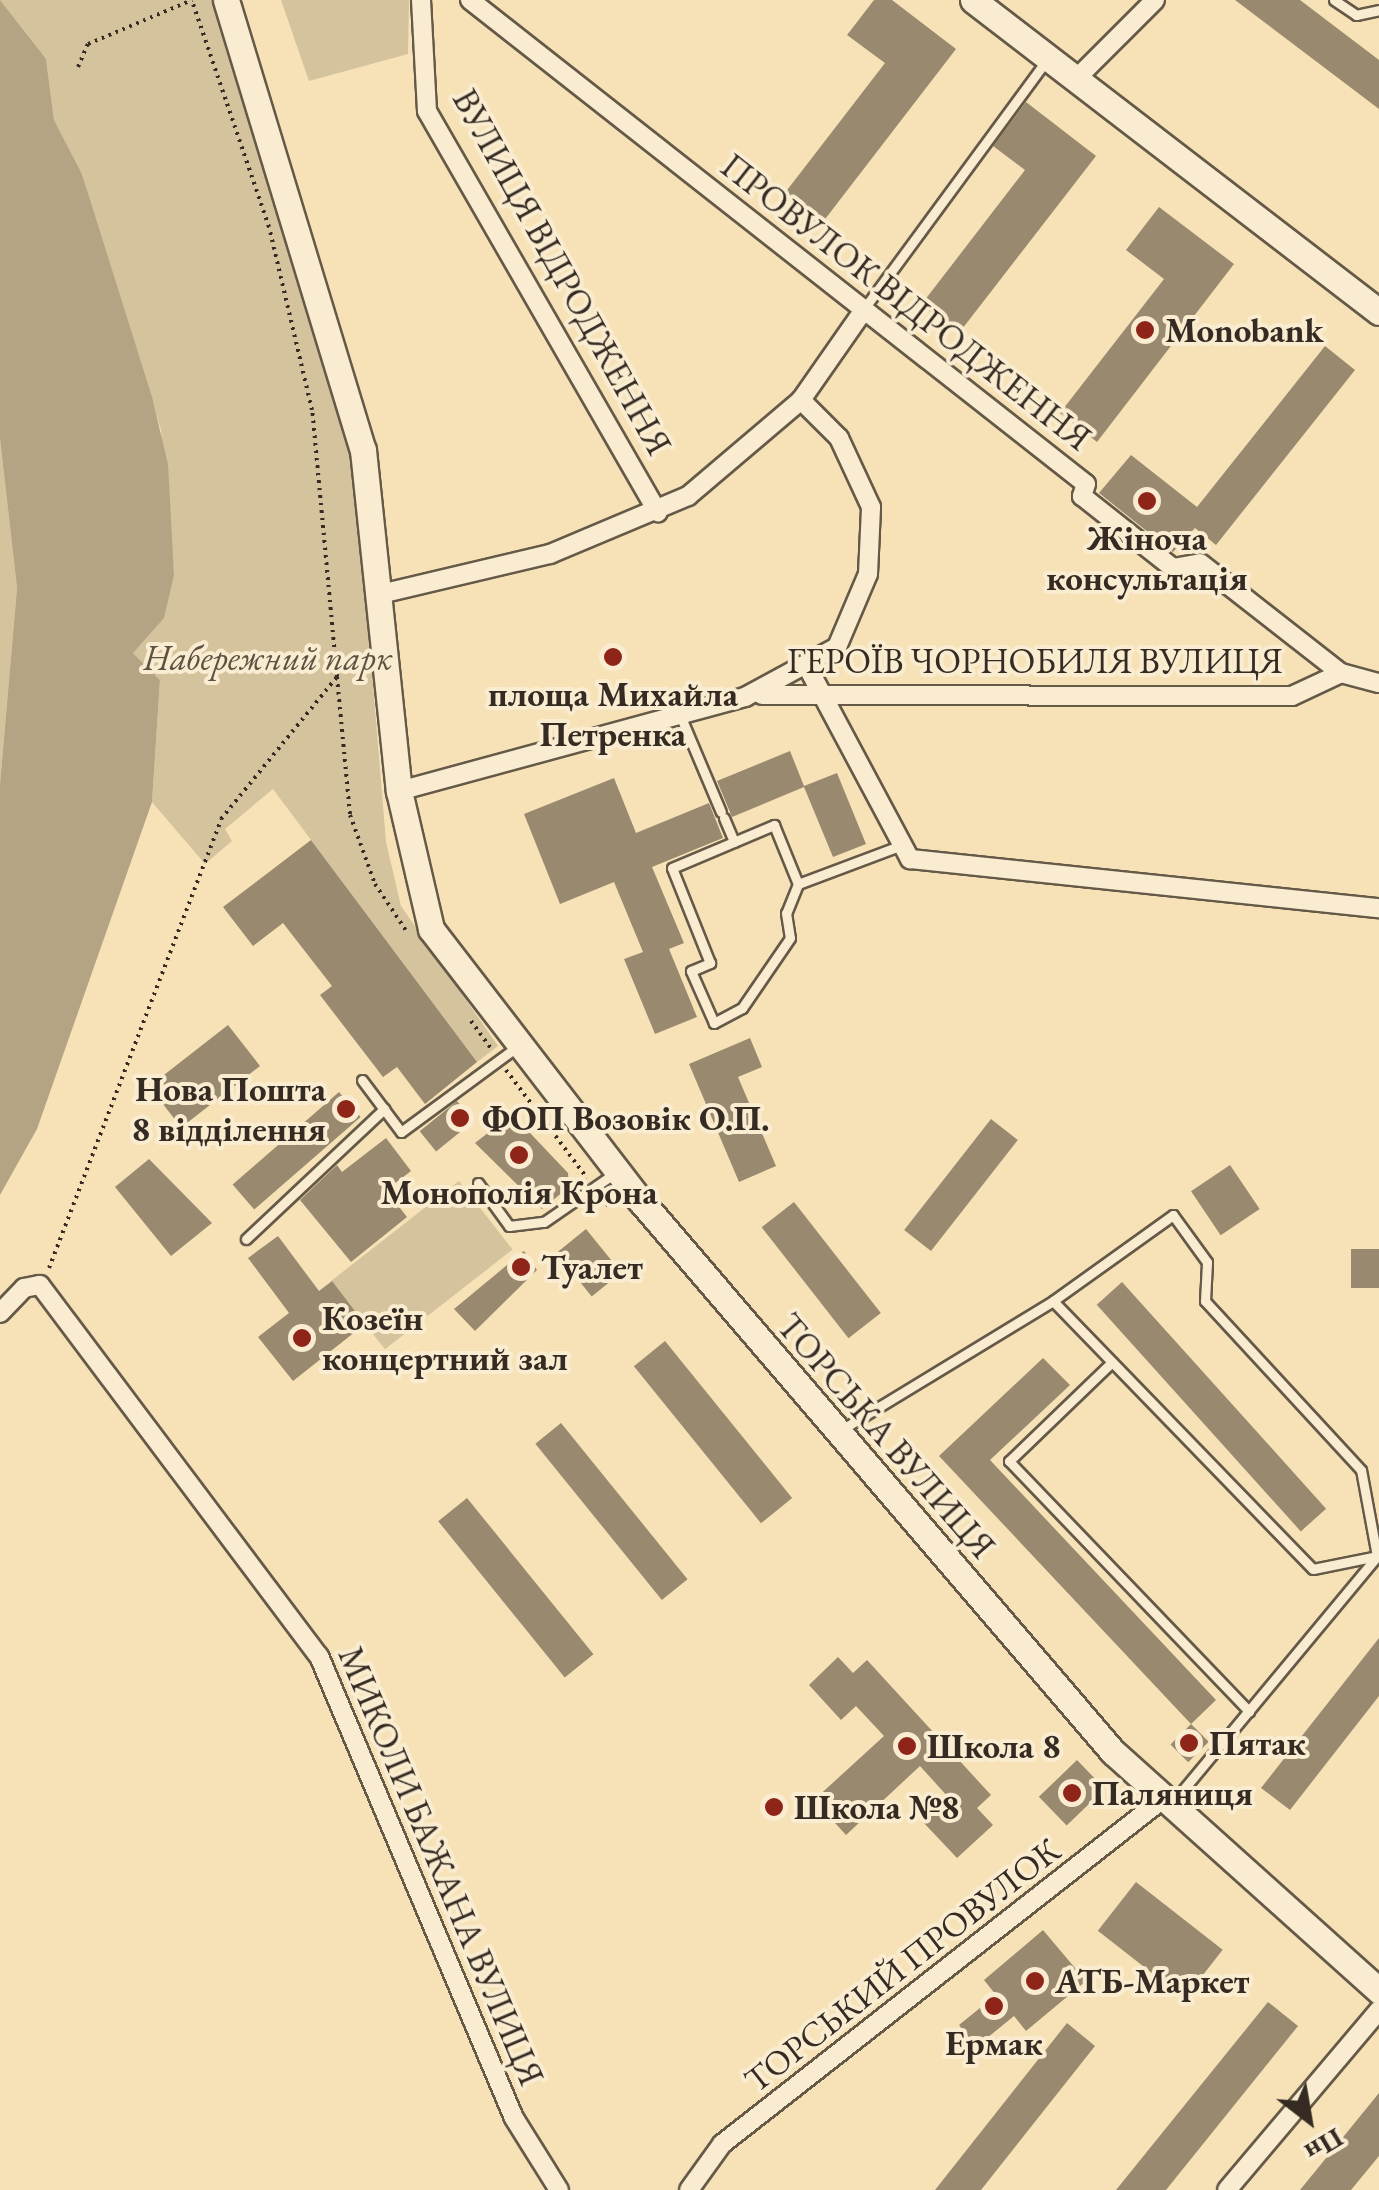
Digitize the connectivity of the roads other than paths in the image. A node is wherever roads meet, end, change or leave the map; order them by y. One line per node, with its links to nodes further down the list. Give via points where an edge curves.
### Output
1 (226, 0): 14 (main road, ТОРСЬКА ВУЛИЦЯ, via 363,450)
2 (421, 0): 13 (street, ВУЛИЦЯ ВІДРОДЖЕННЯ, via 426,111)
3 (470, 0): 10 (street, ПРОВУЛОК ВІДРОДЖЕННЯ)
4 (973, 0): 8 (main road)
5 (1155, 0): 9 (street)
6 (1334, 0): 7 (lane, via 1356,16)
7 (1379, 10)
8 (1051, 54): 9 (main road); 10 (lane)
9 (1080, 76): 11 (main road)
10 (863, 311): 12 (street); 16 (street, ПРОВУЛОК ВІДРОДЖЕННЯ, via 1086,484 1082,496 1173,568 1200,563)
11 (1379, 312)
12 (801, 400): 13 (street, via 726,468); 15 (street, via 839,438 871,507 855,614 837,647)
13 (658, 512): 14 (street, via 494,572)
14 (385, 593): 21 (main road, ТОРСЬКА ВУЛИЦЯ)
15 (808, 668): 18 (street); 19 (street)
16 (1341, 673): 17 (street); 18 (street, ГЕРОЇВ ЧОРНОБИЛЯ ВУЛИЦЯ, via 1292,696)
17 (1379, 683)
18 (815, 689): 19 (street, ГЕРОЇВ ЧОРНОБИЛЯ ВУЛИЦЯ); 23 (street)
19 (745, 697): 20 (street)
20 (680, 715): 21 (street); 22 (lane)
21 (398, 791): 26 (main road, ТОРСЬКА ВУЛИЦЯ, via 410,869 431,929)
22 (734, 842): 24 (lane, via 774,825); 24 (lane, via 672,868 710,963 692,972 714,1023 742,1008 790,938 786,913)
23 (902, 845): 24 (lane); 25 (street, via 910,859)
24 (798, 884)
25 (1379, 908)
26 (520, 1044): 28 (lane, via 401,1132); 29 (main road, ТОРСЬКА ВУЛИЦЯ)
27 (362, 1080): 28 (lane)
28 (384, 1110): 31 (lane)
29 (618, 1172): 30 (lane, via 544,1222 508,1226); 35 (main road, ТОРСЬКА ВУЛИЦЯ)
30 (478, 1183)
31 (246, 1239)
32 (1053, 1301): 34 (lane); 35 (lane); 36 (lane, via 1173,1215 1207,1262 1205,1301 1362,1470)
33 (0, 1313): 41 (street, МИКОЛИ БАЖАНА ВУЛИЦЯ, via 24,1288 40,1285 319,1656 514,2118)
34 (1112, 1362): 36 (lane, via 1313,1569); 37 (lane, via 1009,1460)
35 (834, 1434): 38 (main road, ТОРСЬКА ВУЛИЦЯ, via 1113,1752)
36 (1378, 1556): 37 (lane)
37 (1249, 1711): 38 (lane)
38 (1168, 1801): 39 (main road, ТОРСЬКА ВУЛИЦЯ); 42 (street, ТОРСЬКИЙ ПРОВУЛОК, via 722,2144)
39 (1379, 1991)
40 (1379, 2010): 43 (street)
41 (559, 2190)
42 (689, 2190)
43 (1227, 2190)

